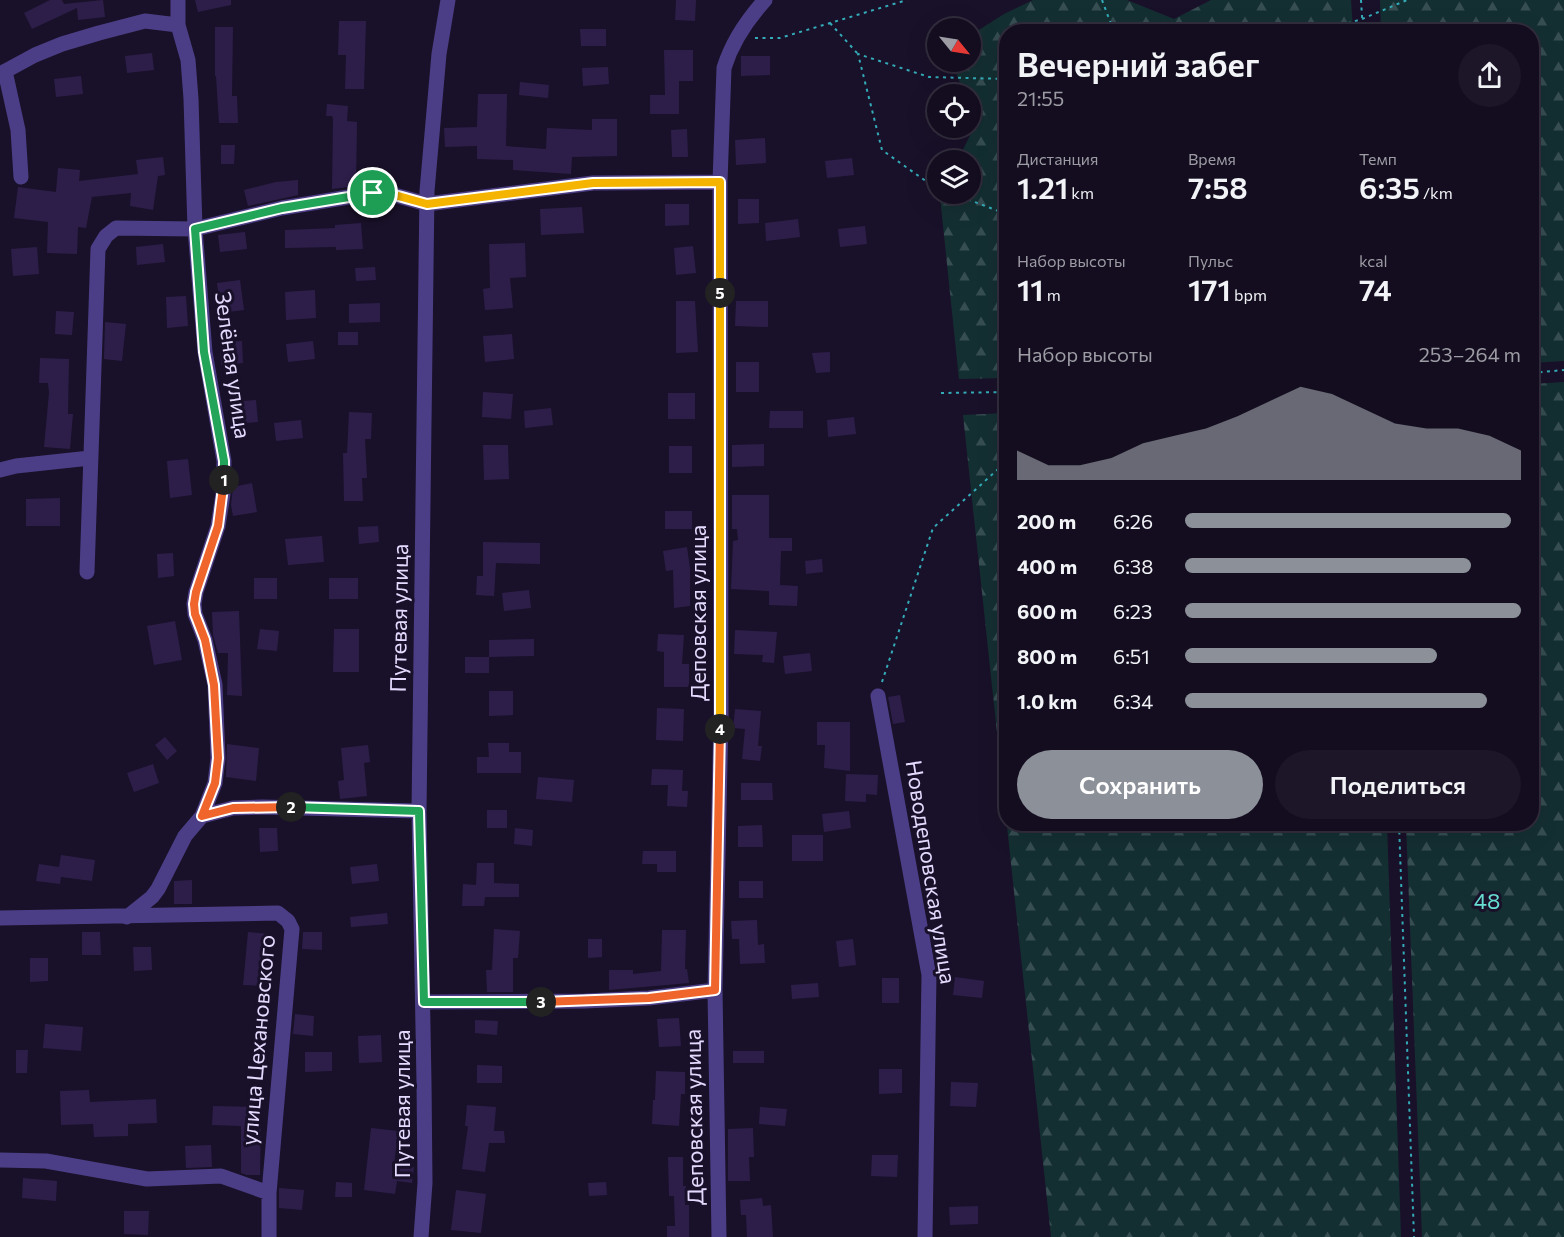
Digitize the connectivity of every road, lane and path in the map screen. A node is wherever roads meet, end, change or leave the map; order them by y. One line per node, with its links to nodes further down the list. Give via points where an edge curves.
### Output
1 (178, 0): 13 (street, Зелёная улица)
2 (448, 0): 21 (street, Путевая улица, via 439,54)
3 (765, 0): 14 (street, Деповская улица)
4 (906, 0): 9 (path)
5 (1102, 0): 10 (path)
6 (1361, 0): 8 (path)
7 (1407, 0): 8 (path)
8 (1362, 20): 11 (path); 12 (path)
9 (830, 23): 14 (path, via 780,38); 15 (path)
10 (1111, 24)
11 (1348, 24)
12 (1362, 24)
13 (178, 25): 16 (street, via 146,21 99,33 35,54); 24 (street, Зелёная улица, via 188,60)
14 (737, 38): 19 (street, Деповская улица, via 724,68)
15 (858, 54): 17 (path, via 929,77); 20 (path, via 882,150)
16 (3, 72): 18 (street, via 18,130)
17 (999, 79)
18 (21, 177)
19 (720, 182): 21 (street, via 593,183); 39 (street, Деповская улица, via 721,718)
20 (927, 182)
21 (427, 204): 24 (street, via 373,193 282,208); 34 (street, Путевая улица)
22 (980, 204): 23 (path)
23 (999, 211)
24 (195, 229): 29 (street, via 116,228 99,249); 35 (street, Зелёная улица, via 204,352 224,461 218,526 194,604 214,685 218,758 215,783)
25 (1564, 370): 26 (path)
26 (1539, 372)
27 (999, 392): 28 (path)
28 (941, 393)
29 (90, 458): 31 (street); 32 (street)
30 (999, 468): 33 (path, via 933,528)
31 (0, 470)
32 (87, 572)
33 (878, 696): 46 (street, Новодеповская улица, via 929,975)
34 (419, 811): 35 (street, via 262,807 233,808); 40 (street, Путевая улица)
35 (202, 816): 37 (street, Зелёная улица, via 185,836 158,889)
36 (1399, 831): 47 (path)
37 (128, 917): 38 (street, улица Цехановского); 42 (street, улица Цехановского, via 278,913 288,921 292,929)
38 (0, 918)
39 (715, 990): 40 (street, via 585,1001); 45 (street, Деповская улица)
40 (424, 1002): 44 (street, Путевая улица)
41 (0, 1160): 42 (street, via 46,1161 147,1179 221,1176)
42 (268, 1193): 43 (street, улица Цехановского)
43 (269, 1237)
44 (422, 1237)
45 (719, 1237)
46 (925, 1237)
47 (1414, 1237)

